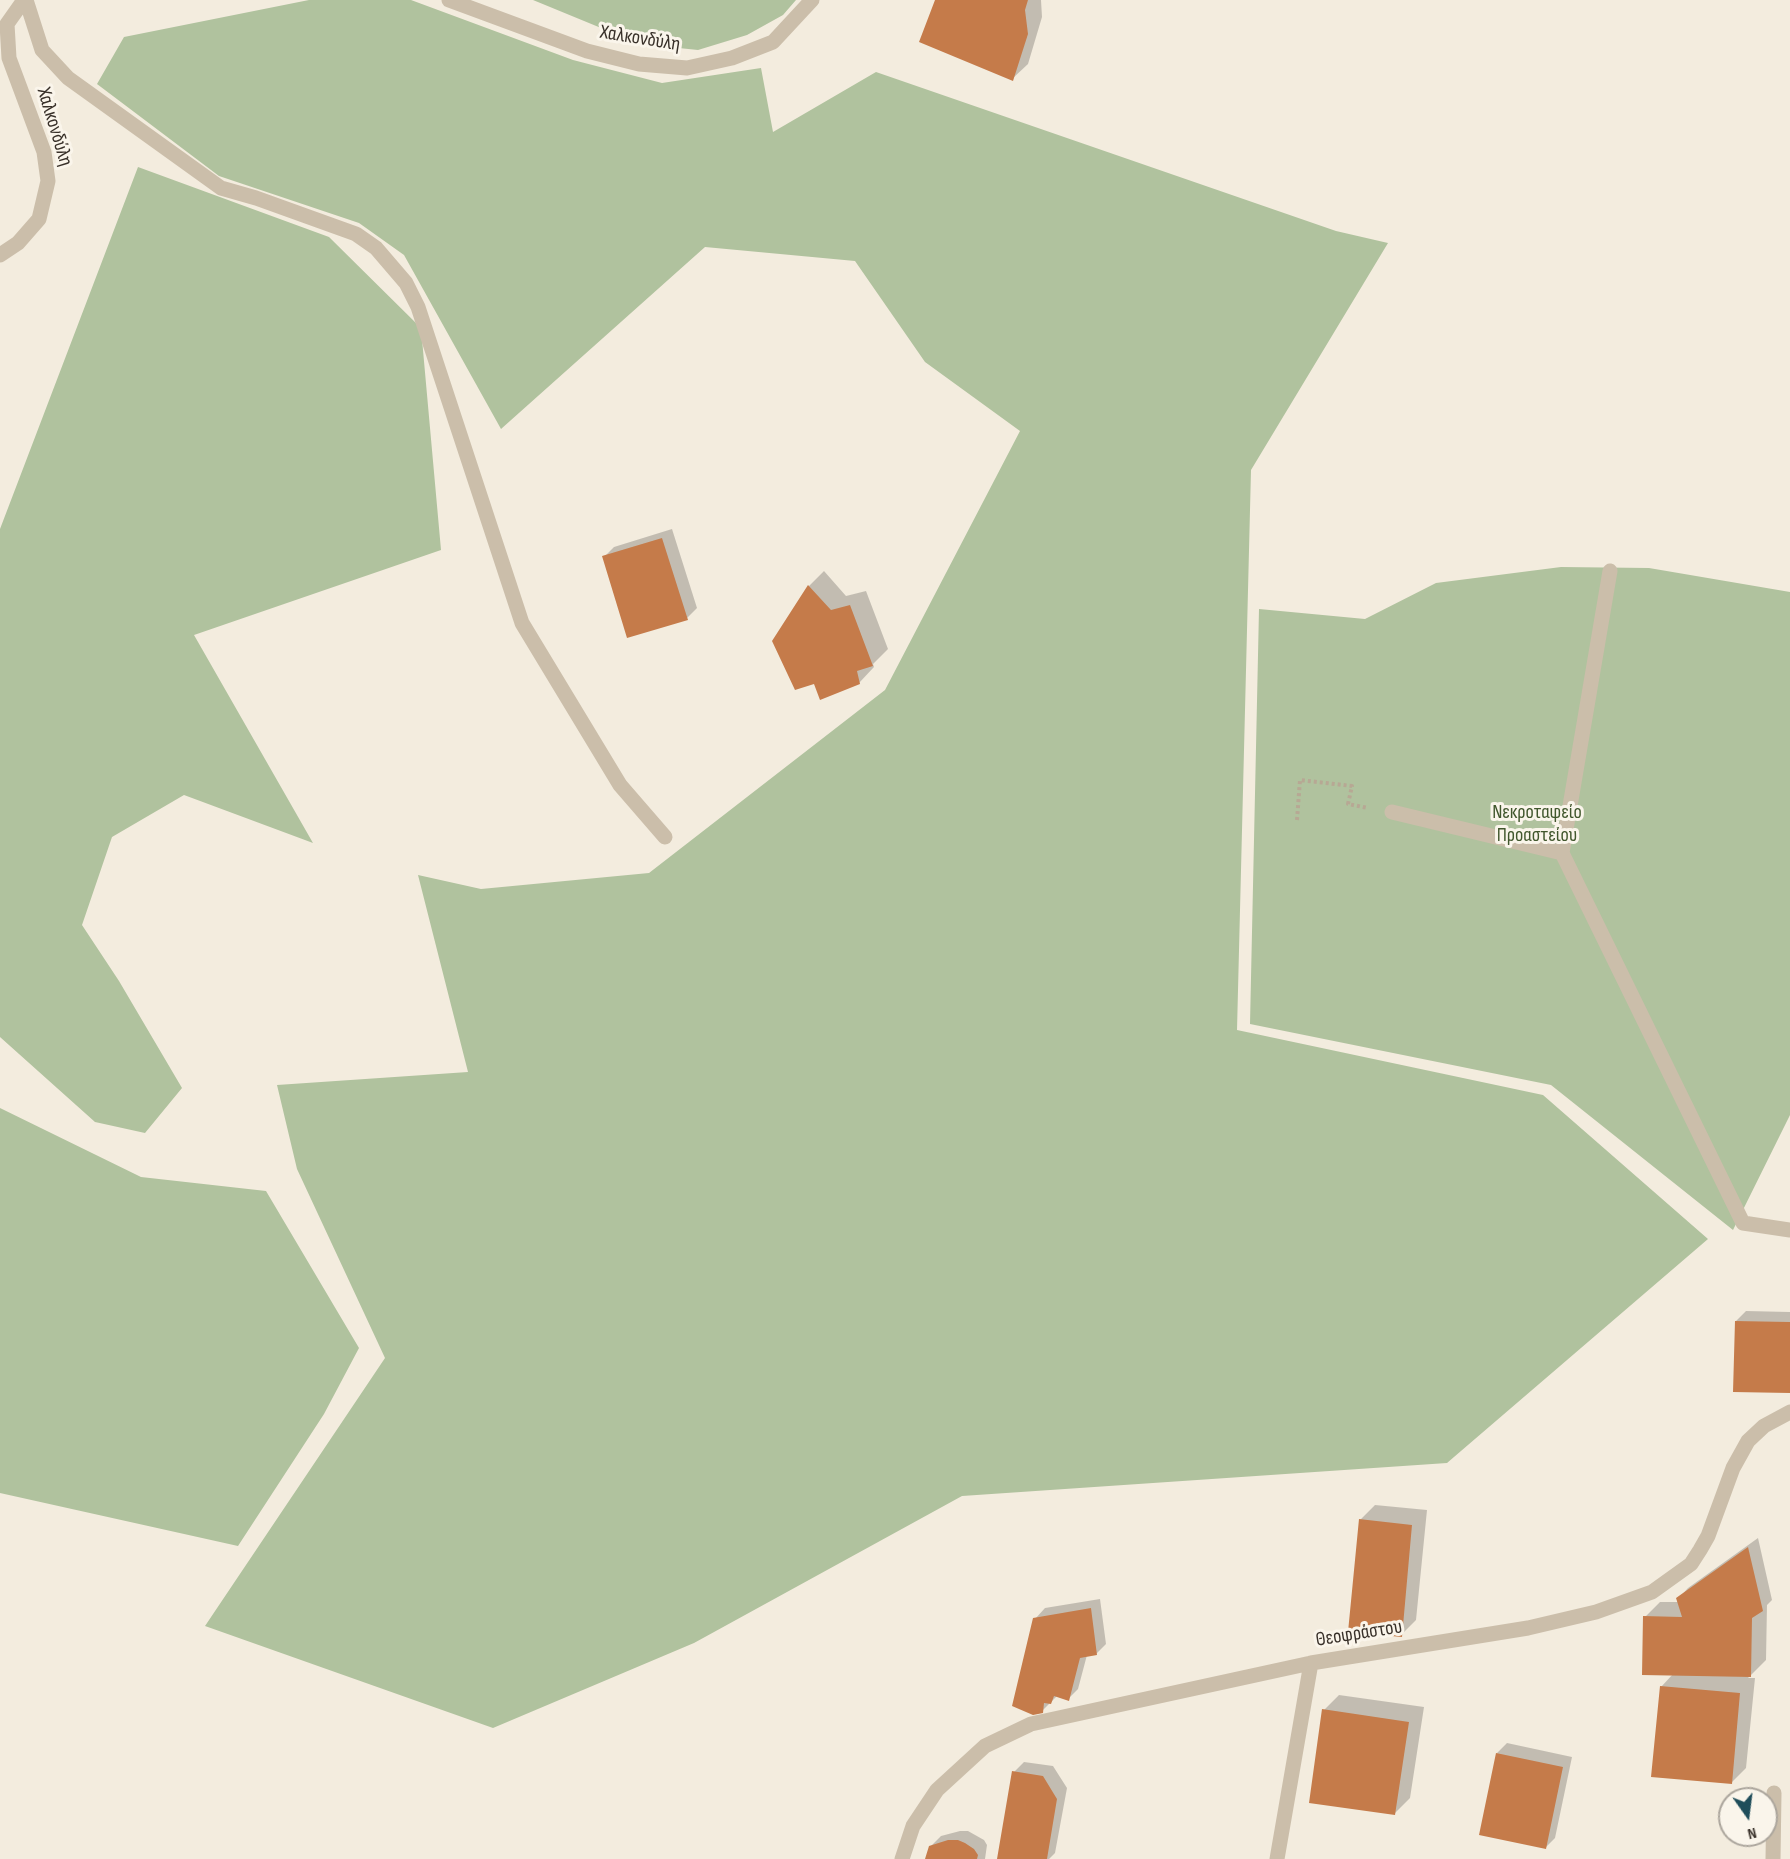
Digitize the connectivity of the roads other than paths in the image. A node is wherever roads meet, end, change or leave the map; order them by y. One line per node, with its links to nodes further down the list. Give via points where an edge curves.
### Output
1 (25, 0): 4 (street, Χαλκονδύλη, via 7,24 9,58 44,152 48,181 39,219 18,243); 7 (street, via 42,50 68,78 221,188 356,234 376,248 406,283 418,306 522,623 620,785)
2 (449, 0): 3 (street, Χαλκονδύλη, via 587,51 639,64 687,68 732,58 773,42)
3 (812, 0)
4 (0, 255)
5 (1610, 571): 8 (street)
6 (1392, 812): 8 (street)
7 (665, 837)
8 (1562, 853): 9 (street, via 1743,1223)
9 (1790, 1230)
10 (1790, 1412): 11 (street, Θεοφράστου, via 1764,1426 1748,1441 1700,1550 1691,1564 1652,1592 1596,1612 1528,1628)
11 (1311, 1663): 12 (street, Θεοφράστου, via 1022,1728 985,1746 937,1790 913,1826); 13 (street)
12 (902, 1859)
13 (1277, 1859)

